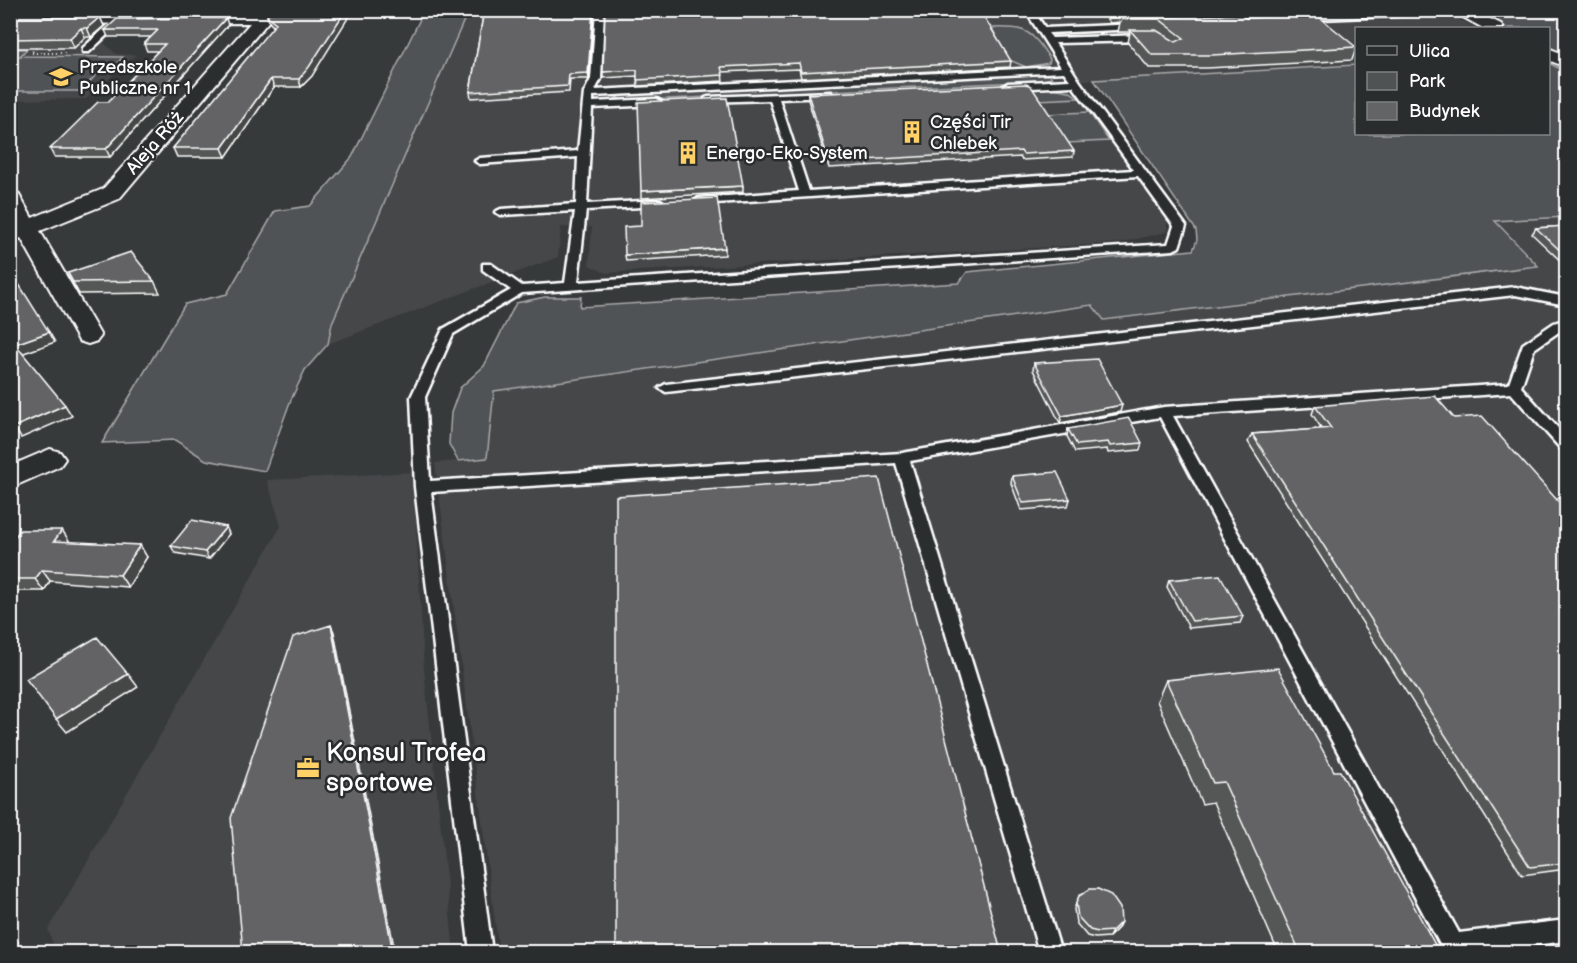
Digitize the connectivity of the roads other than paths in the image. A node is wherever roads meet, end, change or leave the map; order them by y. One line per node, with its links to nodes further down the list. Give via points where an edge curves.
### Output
1 (600, 10): 19 (lane, via 596,79)
2 (1029, 10): 10 (lane)
3 (1459, 11): 5 (lane); 9 (street)
4 (267, 14): 6 (street); 32 (street, Aleja Róż, via 111,194)
5 (1322, 17)
6 (121, 18): 7 (street); 13 (lane)
7 (10, 19)
8 (1146, 26): 10 (lane)
9 (1494, 27)
10 (1042, 31): 12 (lane)
11 (1156, 37): 12 (lane)
12 (1048, 41): 16 (lane)
13 (86, 50)
14 (1550, 55): 15 (street)
15 (1566, 62)
16 (1067, 69): 17 (lane); 19 (lane)
17 (1076, 83): 18 (lane); 27 (lane)
18 (1001, 86)
19 (590, 93): 24 (lane)
20 (834, 94): 21 (lane)
21 (774, 97): 22 (lane); 28 (lane)
22 (693, 101)
23 (669, 102): 24 (lane)
24 (588, 105): 25 (lane)
25 (583, 154): 26 (lane); 30 (lane)
26 (480, 161)
27 (1140, 173): 28 (lane); 34 (lane, via 1180,226 1173,247)
28 (805, 194): 30 (lane)
29 (10, 198): 32 (street)
30 (580, 208): 31 (lane); 34 (lane)
31 (501, 212)
32 (19, 232): 38 (street)
33 (488, 267): 35 (lane)
34 (571, 286): 35 (lane)
35 (519, 290): 46 (lane, via 448,332 418,397)
36 (1566, 301): 39 (lane, via 1515,291)
37 (1566, 323): 40 (lane, via 1528,347)
38 (88, 336)
39 (666, 388)
40 (1514, 388): 41 (lane); 42 (lane)
41 (1164, 412): 43 (lane); 48 (lane)
42 (1566, 446)
43 (902, 458): 46 (lane); 50 (lane)
44 (50, 459): 45 (street)
45 (10, 478)
46 (423, 487): 49 (lane)
47 (1566, 931): 48 (lane)
48 (1454, 949)
49 (481, 952)
50 (1050, 952)

